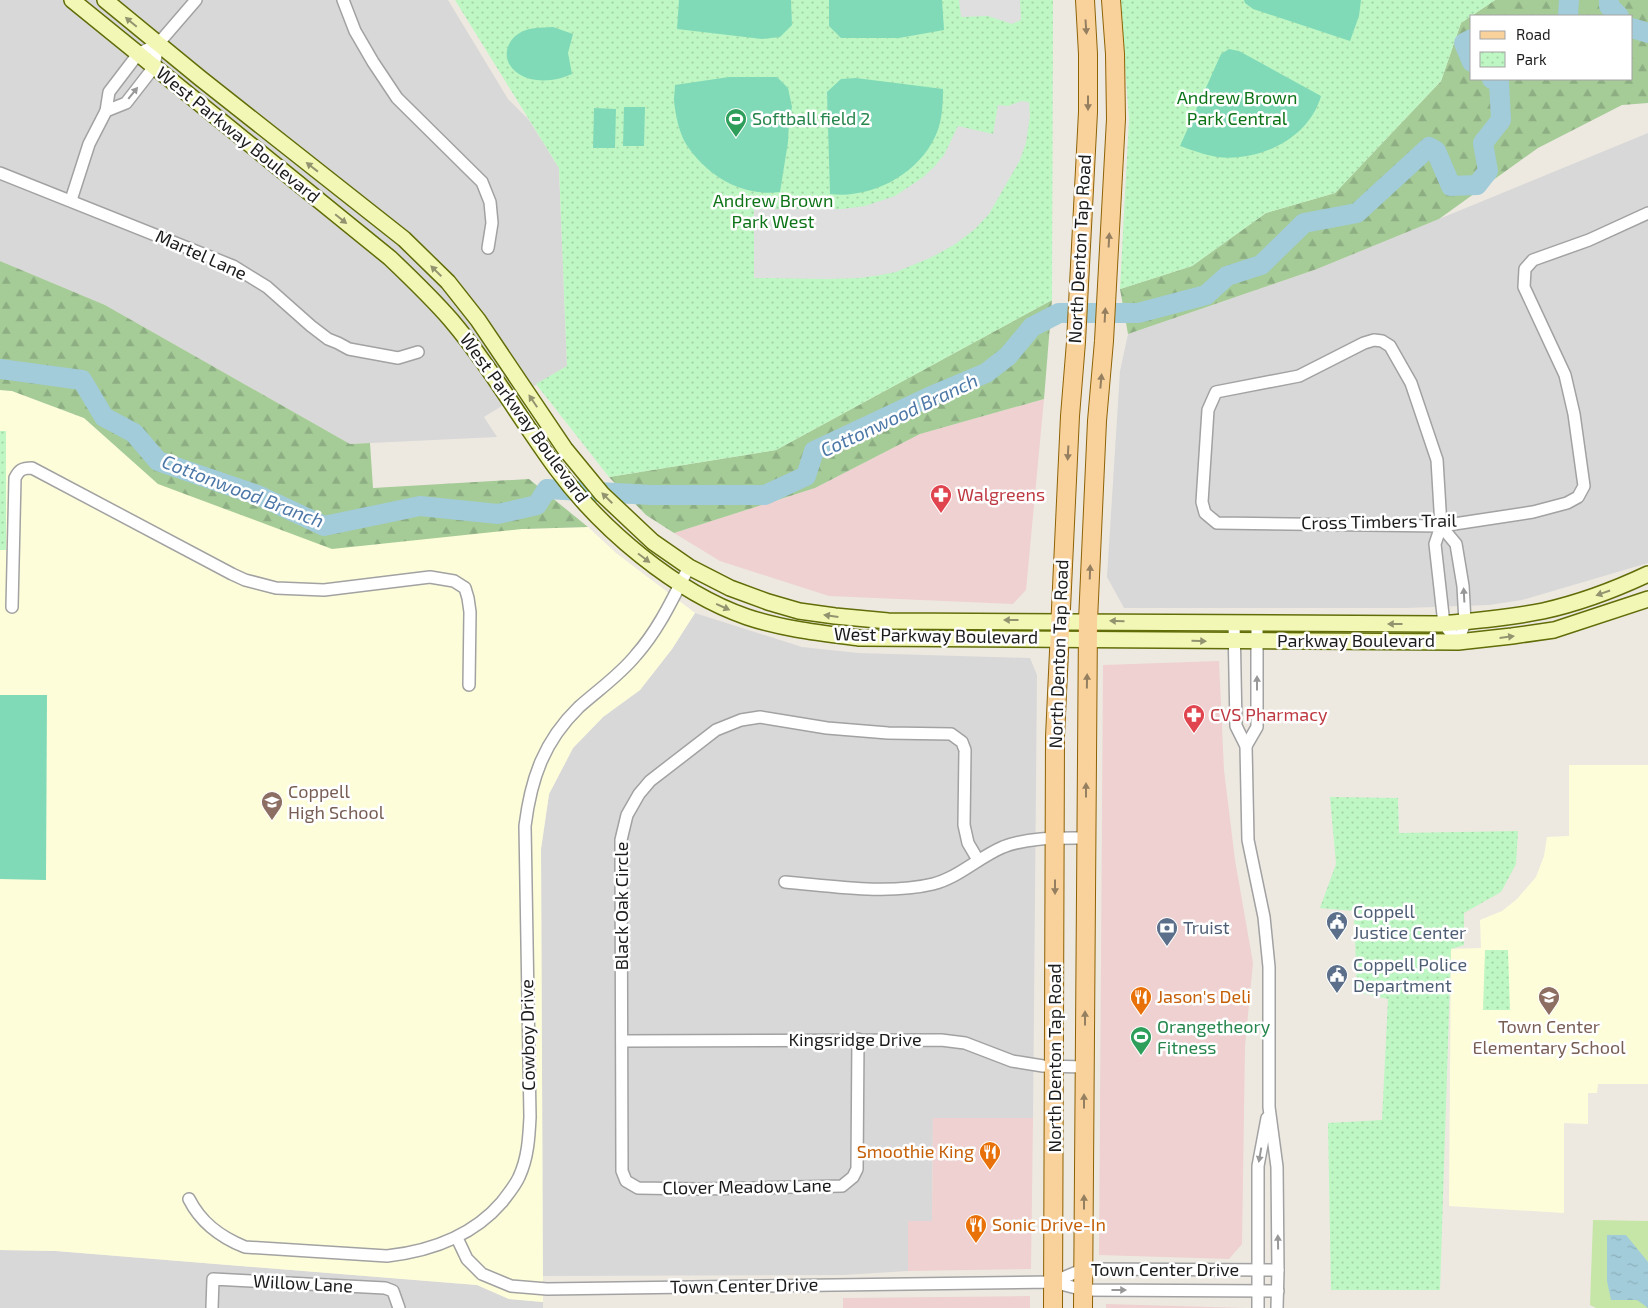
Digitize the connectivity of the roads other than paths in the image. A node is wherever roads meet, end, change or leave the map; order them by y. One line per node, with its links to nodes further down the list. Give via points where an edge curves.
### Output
1 (72, 0): 8 (street, West Parkway Boulevard)
2 (105, 0): 7 (street, West Parkway Boulevard, one-way to 2)
3 (196, 0): 7 (street)
4 (344, 0): 16 (street, via 355,31 397,98 482,182 490,202 492,223)
5 (1085, 0): 9 (main road, North Denton Tap Road, one-way to 9)
6 (1111, 0): 10 (main road, North Denton Tap Road)
7 (158, 44): 8 (street); 11 (street); 21 (street, West Parkway Boulevard, one-way to 7, via 652,542 581,470 478,320 448,282 404,240)
8 (138, 54): 11 (street, West Parkway Boulevard); 12 (street, via 109,92)
9 (1088, 54): 10 (main road); 18 (main road, North Denton Tap Road, one-way to 18, via 1088,112)
10 (1115, 54): 19 (main road, North Denton Tap Road, one-way to 10, via 1116,119)
11 (154, 67): 12 (street, one-way to 11, via 126,102); 23 (street, West Parkway Boulevard, one-way to 23, via 415,281 452,321 557,469 586,504 628,546)
12 (106, 111): 14 (street, via 89,144)
13 (0, 172): 14 (street, Martel Lane)
14 (71, 200): 17 (street, Martel Lane, via 239,269 267,287 328,339 349,349 398,358)
15 (1648, 213): 20 (street, Cross Timbers Trail, via 1589,240 1533,260 1525,269 1524,287 1565,375 1584,486 1578,497 1533,512)
16 (488, 248)
17 (418, 352)
18 (1070, 416): 19 (main road); 26 (main road, North Denton Tap Road, one-way to 26)
19 (1097, 421): 31 (main road, North Denton Tap Road, one-way to 19)
20 (1442, 526): 20 (street, Cross Timbers Trail, via 1437,460 1411,383 1390,346 1382,341 1364,343 1299,376 1216,392 1208,410 1202,502 1205,513 1218,523); 28 (street, one-way to 20, via 1456,544); 30 (street, via 1435,544)
21 (689, 567): 23 (street, Cowboy Drive); 26 (street, West Parkway Boulevard, one-way to 21, via 888,621 799,611 730,588)
22 (1648, 574): 28 (street, Parkway Boulevard, one-way to 28, via 1622,586 1544,610)
23 (680, 583): 32 (street, West Parkway Boulevard, one-way to 32, via 746,616 814,632 859,638); 49 (street, Cowboy Drive, via 640,651 563,724 543,755 530,793 525,826 528,1146 519,1178 508,1195 479,1224)
24 (1648, 599): 35 (street, Parkway Boulevard, one-way to 24, via 1554,630)
25 (12, 607): 36 (street, via 14,478 18,471 32,468 245,580 288,589 324,590 430,577 454,581 465,588 468,598)
26 (1060, 620): 31 (street, West Parkway Boulevard); 32 (main road, North Denton Tap Road)
27 (1234, 622): 29 (street, Parkway Boulevard); 31 (street, Parkway Boulevard, one-way to 31); 33 (street)
28 (1465, 622): 30 (street, Parkway Boulevard); 35 (street)
29 (1257, 623): 30 (street, Parkway Boulevard, one-way to 29); 34 (street)
30 (1444, 624): 35 (street)
31 (1088, 630): 32 (street, Parkway Boulevard); 33 (street, Parkway Boulevard, one-way to 33); 39 (main road, North Denton Tap Road, one-way to 31)
32 (1059, 638): 38 (main road, North Denton Tap Road)
33 (1235, 641): 34 (street, Parkway Boulevard); 37 (street, via 1236,726)
34 (1257, 641): 35 (street, Parkway Boulevard); 37 (street, one-way to 34, via 1257,727)
35 (1458, 642)
36 (469, 685)
37 (1246, 746): 46 (street, via 1248,840 1268,951)
38 (1055, 838): 39 (street); 40 (street, via 1004,846); 44 (main road, North Denton Tap Road, one-way to 44)
39 (1086, 838): 45 (main road, North Denton Tap Road, one-way to 39)
40 (978, 860): 41 (street, via 949,879 916,888 845,888); 43 (street, Black Oak Circle, via 968,842 964,824 965,750 962,742 951,734 827,728 760,718 741,720 716,730 650,781 627,815 621,840)
41 (785, 882)
42 (858, 1039): 43 (street, Kingsridge Drive); 44 (street, Kingsridge Drive, via 965,1043 1012,1061); 47 (street, Clover Meadow Lane, via 857,1169 853,1178 842,1186)
43 (622, 1041): 47 (street, Black Oak Circle, via 622,1171 626,1181)
44 (1055, 1066): 45 (street, Kingsridge Drive); 53 (main road, North Denton Tap Road)
45 (1085, 1067): 50 (main road, North Denton Tap Road, one-way to 45)
46 (1269, 1107): 51 (street, one-way to 51, via 1258,1166); 52 (street, one-way to 46, via 1277,1167)
47 (638, 1188)
48 (188, 1199): 49 (street, Cowboy Drive, via 196,1214 207,1224 228,1240 245,1247 387,1256 408,1254)
49 (457, 1238): 53 (street, Town Center Drive, via 466,1259 482,1274 511,1286 547,1289)
50 (1084, 1268): 51 (street, Town Center Drive); 53 (street, Town Center Drive); 54 (main road, North Denton Tap Road)
51 (1258, 1270): 52 (street, Town Center Drive); 55 (street)
52 (1278, 1270): 56 (street)
53 (1053, 1282): 54 (street, Town Center Drive); 59 (main road, North Denton Tap Road)
54 (1084, 1290): 55 (street, Town Center Drive, one-way to 55); 60 (main road, North Denton Tap Road)
55 (1258, 1290): 56 (street, Town Center Drive); 61 (street)
56 (1278, 1290): 62 (street)
57 (212, 1308): 58 (street, Willow Lane, via 213,1279 385,1288 393,1292)
58 (399, 1308)
59 (1053, 1308)
60 (1083, 1308)
61 (1258, 1308)
62 (1277, 1308)

